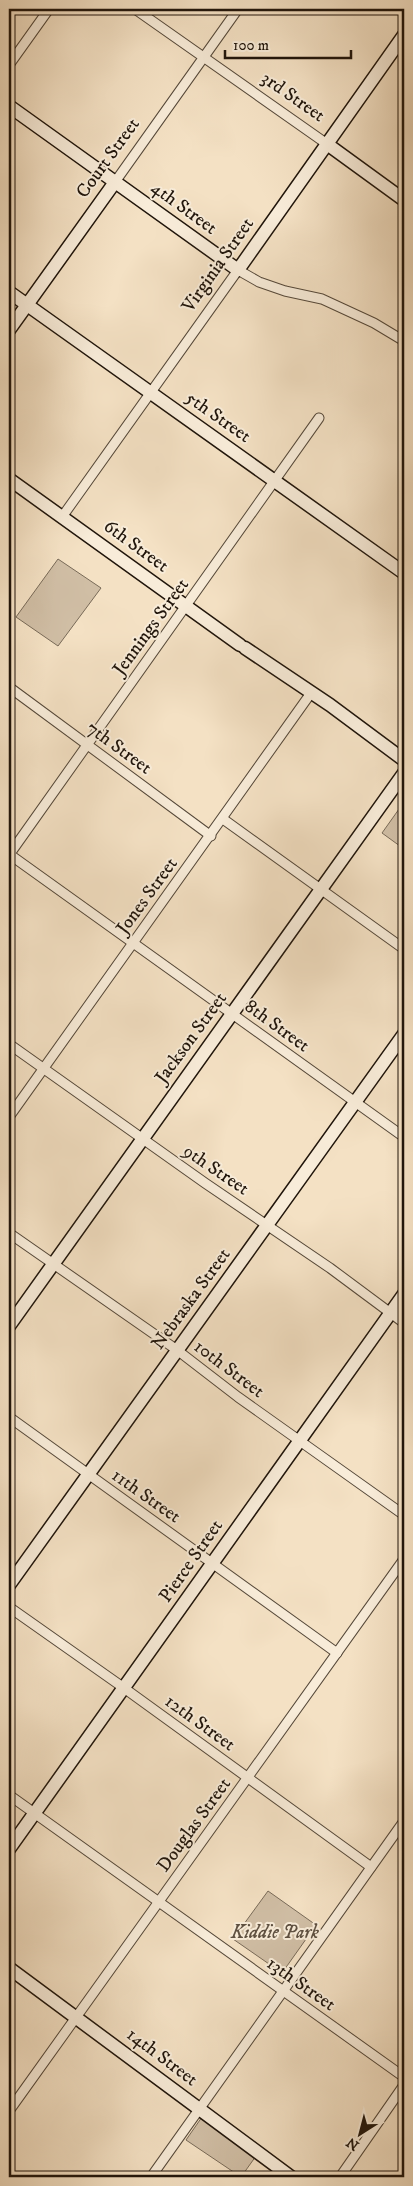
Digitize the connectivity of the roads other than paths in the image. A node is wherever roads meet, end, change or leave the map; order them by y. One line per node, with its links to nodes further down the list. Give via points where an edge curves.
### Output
1 (49, 9): 6 (street)
2 (135, 9): 5 (street, 3rd Street)
3 (238, 9): 5 (street, Court Street)
4 (404, 35): 8 (main road, Virginia Street)
5 (203, 57): 8 (street, 3rd Street); 9 (street, Court Street)
6 (9, 65)
7 (9, 106): 9 (main road, 4th Street)
8 (326, 144): 10 (main road, 3rd Street); 11 (main road, Virginia Street)
9 (114, 182): 11 (main road, 4th Street); 13 (main road, Court Street)
10 (404, 200)
11 (238, 270): 15 (street, 4th Street, via 268,285 322,300 374,323); 16 (street, Virginia Street)
12 (9, 292): 13 (main road, 5th Street)
13 (26, 304): 14 (main road, Court Street); 16 (main road, 5th Street)
14 (9, 330)
15 (404, 341)
16 (150, 392): 19 (main road, 5th Street); 20 (street, Virginia Street)
17 (319, 418): 19 (street, Jennings Street)
18 (9, 479): 20 (main road, 6th Street)
19 (274, 481): 21 (main road, 5th Street); 22 (street, Jennings Street)
20 (62, 517): 22 (main road, 6th Street)
21 (403, 568)
22 (186, 606): 24 (main road, 6th Street); 25 (street, Jennings Street)
23 (9, 687): 25 (street, 7th Street)
24 (311, 693): 26 (main road, 6th Street); 28 (street, Jones Street)
25 (87, 745): 29 (street, 7th Street); 30 (street, Jennings Street)
26 (404, 760)
27 (404, 772): 31 (main road, Jackson Street)
28 (223, 819): 29 (street, Jones Street); 31 (street)
29 (211, 836): 32 (street, Jones Street)
30 (9, 854): 32 (street, 8th Street)
31 (321, 889): 33 (street); 34 (main road, Jackson Street)
32 (134, 942): 34 (street, 8th Street); 37 (street, Jones Street)
33 (404, 948)
34 (232, 1013): 38 (street, 8th Street); 41 (main road, Jackson Street)
35 (404, 1034): 38 (main road, Nebraska Street)
36 (9, 1044): 37 (street, 9th Street)
37 (43, 1068): 39 (street, Jones Street); 41 (street, 9th Street)
38 (355, 1102): 40 (street, 8th Street); 42 (main road, Nebraska Street)
39 (9, 1117)
40 (404, 1137)
41 (142, 1139): 42 (street, 9th Street); 44 (main road, Jackson Street)
42 (268, 1224): 46 (street, 9th Street); 49 (main road, Nebraska Street)
43 (9, 1233): 44 (street, 10th Street)
44 (52, 1264): 48 (main road, Jackson Street); 49 (street, 10th Street)
45 (404, 1294): 46 (main road, Pierce Street)
46 (390, 1314): 47 (street, 9th Street); 51 (main road, Pierce Street)
47 (404, 1324)
48 (9, 1326)
49 (177, 1350): 51 (street, 10th Street); 52 (main road, Nebraska Street)
50 (9, 1418): 52 (street, 11th Street)
51 (300, 1441): 53 (street, 10th Street); 55 (main road, Pierce Street)
52 (88, 1474): 55 (street, 11th Street); 56 (main road, Nebraska Street)
53 (404, 1515)
54 (404, 1558): 58 (street, Douglas Street)
55 (212, 1563): 58 (street, 11th Street); 59 (main road, Pierce Street)
56 (9, 1585)
57 (9, 1607): 59 (street, 12th Street)
58 (337, 1653): 60 (street, Douglas Street)
59 (124, 1688): 60 (street, 12th Street); 62 (main road, Pierce Street)
60 (248, 1778): 65 (street, 12th Street); 66 (street, Douglas Street)
61 (9, 1794): 62 (street, 13th Street)
62 (35, 1813): 64 (main road, Pierce Street); 66 (street, 13th Street)
63 (404, 1821): 65 (street)
64 (9, 1849)
65 (371, 1867): 68 (street)
66 (159, 1901): 68 (street, 13th Street); 69 (street, Douglas Street)
67 (9, 1968): 69 (main road, 14th Street)
68 (282, 1991): 70 (street, 13th Street); 72 (street)
69 (76, 2017): 72 (main road, 14th Street); 73 (street, Douglas Street)
70 (404, 2077)
71 (404, 2086): 76 (street)
72 (200, 2109): 74 (street); 75 (main road, 14th Street)
73 (9, 2110)
74 (151, 2177)
75 (292, 2177)
76 (340, 2177)

